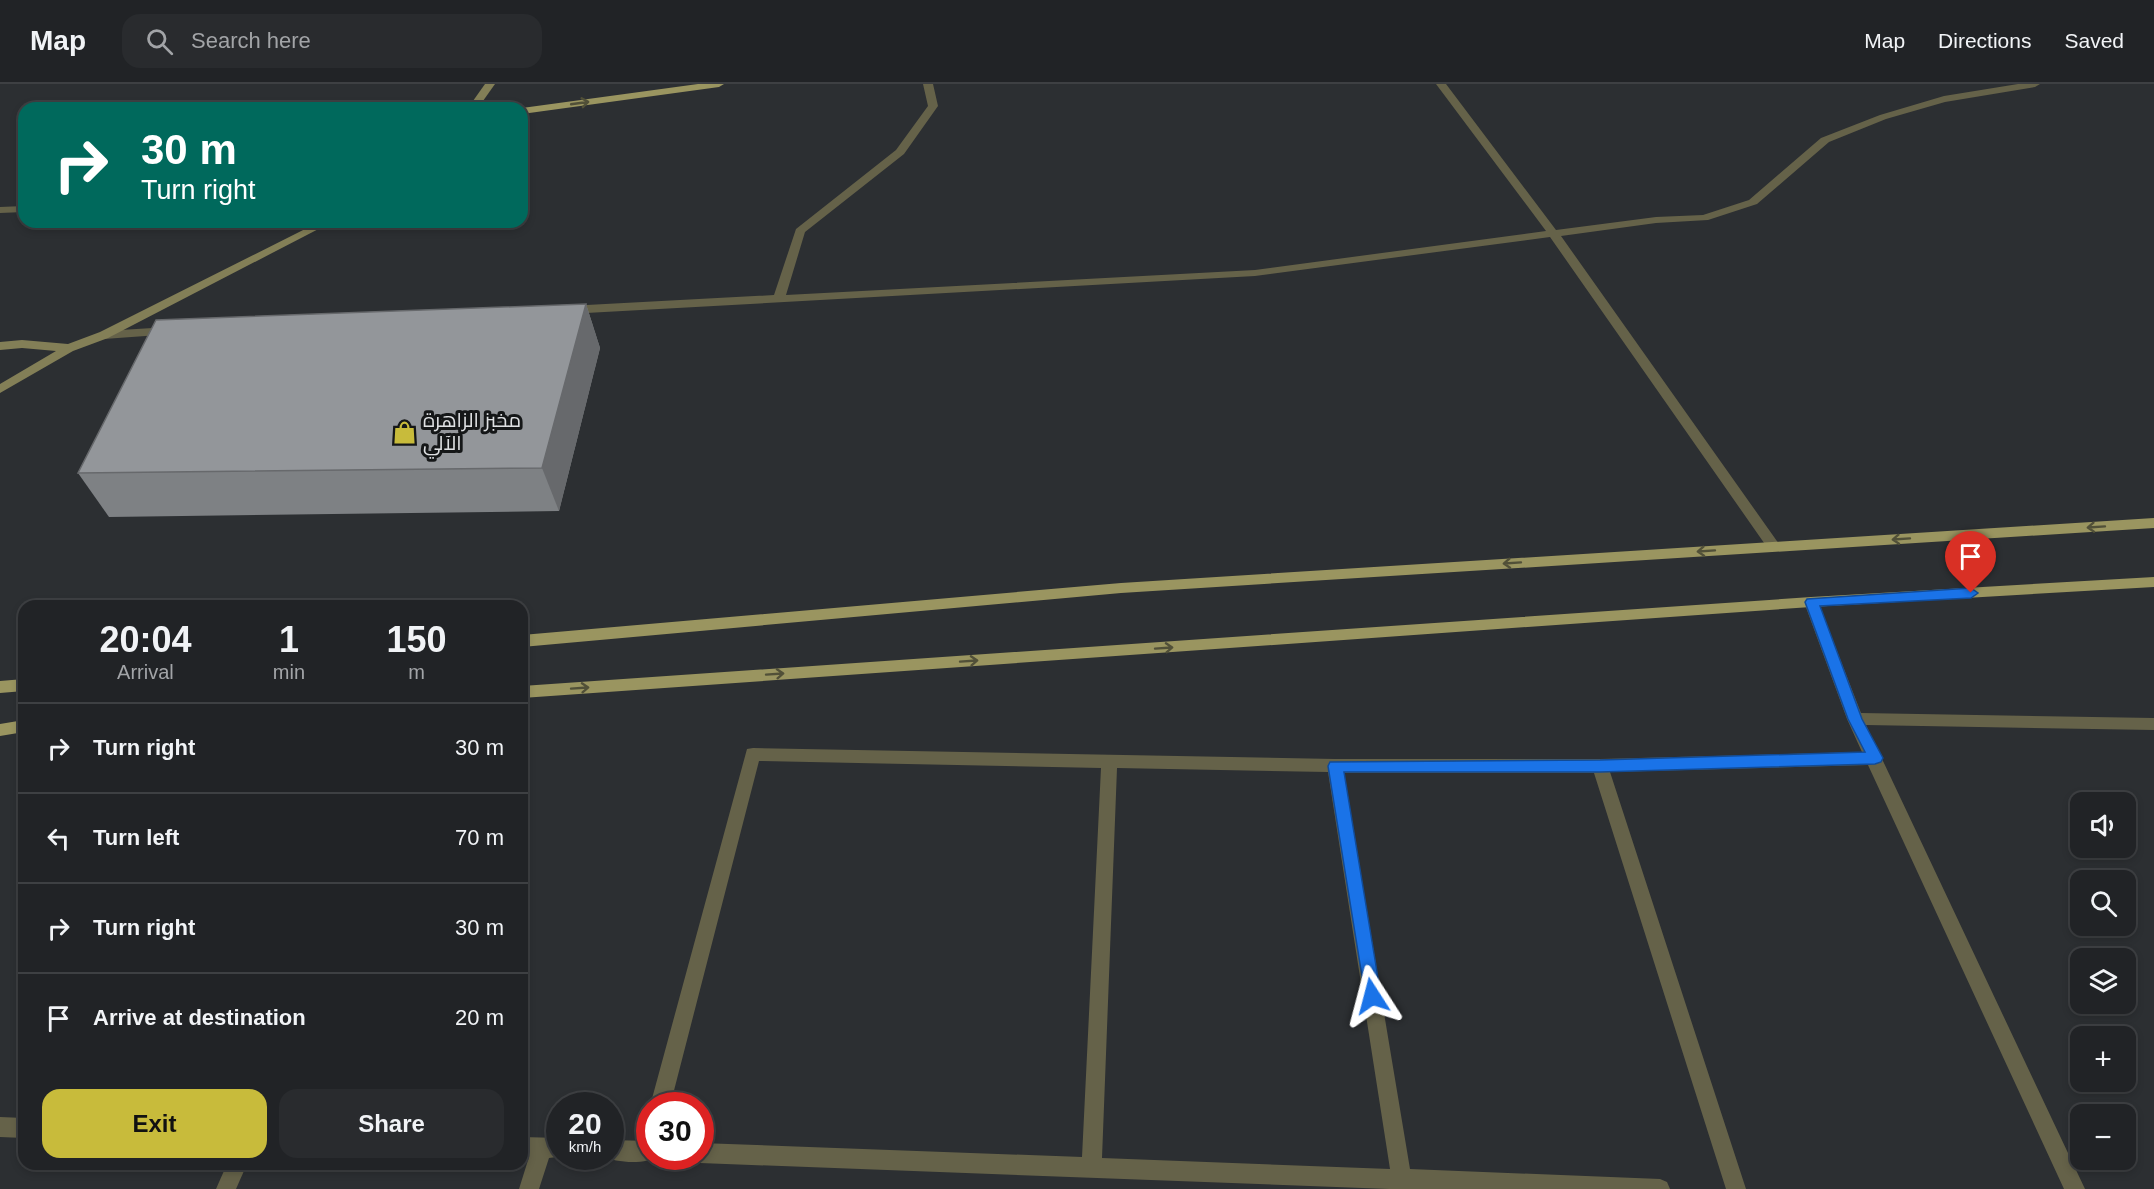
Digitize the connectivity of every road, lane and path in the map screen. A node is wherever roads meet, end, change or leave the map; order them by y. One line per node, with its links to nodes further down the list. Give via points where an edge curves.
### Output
1 (490, 84): 6 (main road)
2 (719, 84): 7 (main road, one-way to 2)
3 (928, 84): 12 (street, via 933,106 900,152 800,231)
4 (1441, 84): 11 (street)
5 (2035, 84): 11 (street, via 1944,99 1825,140 1753,202 1704,218 1656,220)
6 (477, 102)
7 (528, 110)
8 (18, 209): 9 (street)
9 (0, 210)
10 (315, 228): 15 (main road)
11 (1553, 234): 12 (street, via 1255,273); 20 (street)
12 (779, 299): 13 (street)
13 (554, 311)
14 (187, 330): 15 (street)
15 (104, 335): 17 (main road)
16 (0, 346): 17 (main road)
17 (69, 348): 18 (main road)
18 (0, 389)
19 (2154, 523): 20 (main road, one-way to 20)
20 (1774, 547): 23 (main road, one-way to 23, via 1121,588)
21 (2154, 582): 22 (main road)
22 (1811, 602): 26 (main road, one-way to 22); 27 (street)
23 (528, 640)
24 (18, 686): 25 (main road)
25 (0, 687)
26 (528, 692)
27 (1855, 719): 28 (street); 31 (street)
28 (2154, 724)
29 (18, 727): 30 (main road)
30 (0, 730)
31 (1875, 758): 34 (street); 49 (street)
32 (1109, 760): 33 (street); 35 (street, via 753,754); 40 (street)
33 (1335, 766): 34 (street); 42 (street)
34 (1600, 766): 48 (street)
35 (664, 1092)
36 (0, 1127): 37 (street)
37 (18, 1128)
38 (541, 1147): 45 (street)
39 (714, 1154): 40 (street)
40 (1092, 1168): 43 (street)
41 (234, 1170): 44 (street)
42 (1402, 1180): 43 (street); 46 (street)
43 (1275, 1182)
44 (226, 1189)
45 (529, 1189)
46 (1642, 1189): 47 (street)
47 (1660, 1189)
48 (1736, 1189)
49 (2075, 1189)

